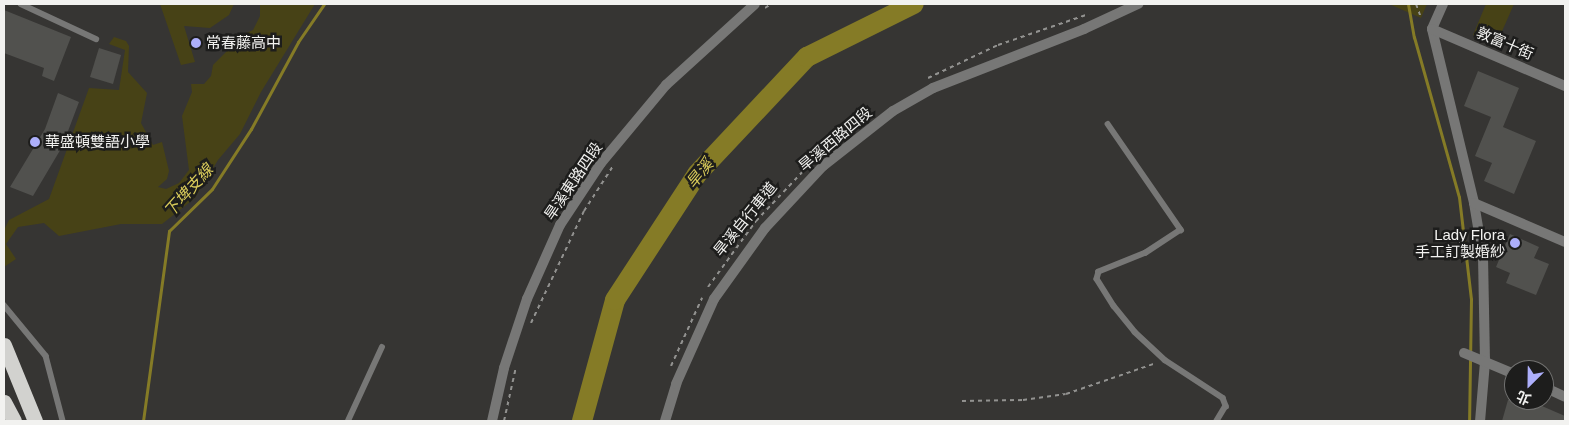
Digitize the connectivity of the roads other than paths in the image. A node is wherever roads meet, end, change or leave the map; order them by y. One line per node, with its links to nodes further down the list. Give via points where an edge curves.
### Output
1 (21, 4): 6 (lane)
2 (1138, 4): 23 (street, 旱溪西路四段, via 933,88 893,111 823,166 765,228 714,299 676,384)
3 (1443, 4): 5 (street)
4 (759, 6): 22 (street, 旱溪東路四段, via 666,85 601,163 560,225 527,299 504,368)
5 (1432, 29): 7 (street, 敦富十街); 9 (street)
6 (96, 39)
7 (1565, 86)
8 (1108, 124): 24 (lane, via 1181,230 1146,253 1099,272 1097,279 1130,325 1165,360 1223,398 1226,406)
9 (1474, 203): 10 (street); 15 (street, via 1483,256)
10 (1565, 242)
11 (4, 305): 20 (lane, via 46,356)
12 (4, 345): 19 (highway)
13 (382, 348): 21 (lane)
14 (1464, 353): 15 (street)
15 (1485, 362): 16 (street); 25 (street)
16 (1504, 370)
17 (4, 402): 18 (highway)
18 (14, 421)
19 (35, 421)
20 (64, 421)
21 (348, 421)
22 (492, 421)
23 (665, 421)
24 (1217, 421)
25 (1480, 421)

